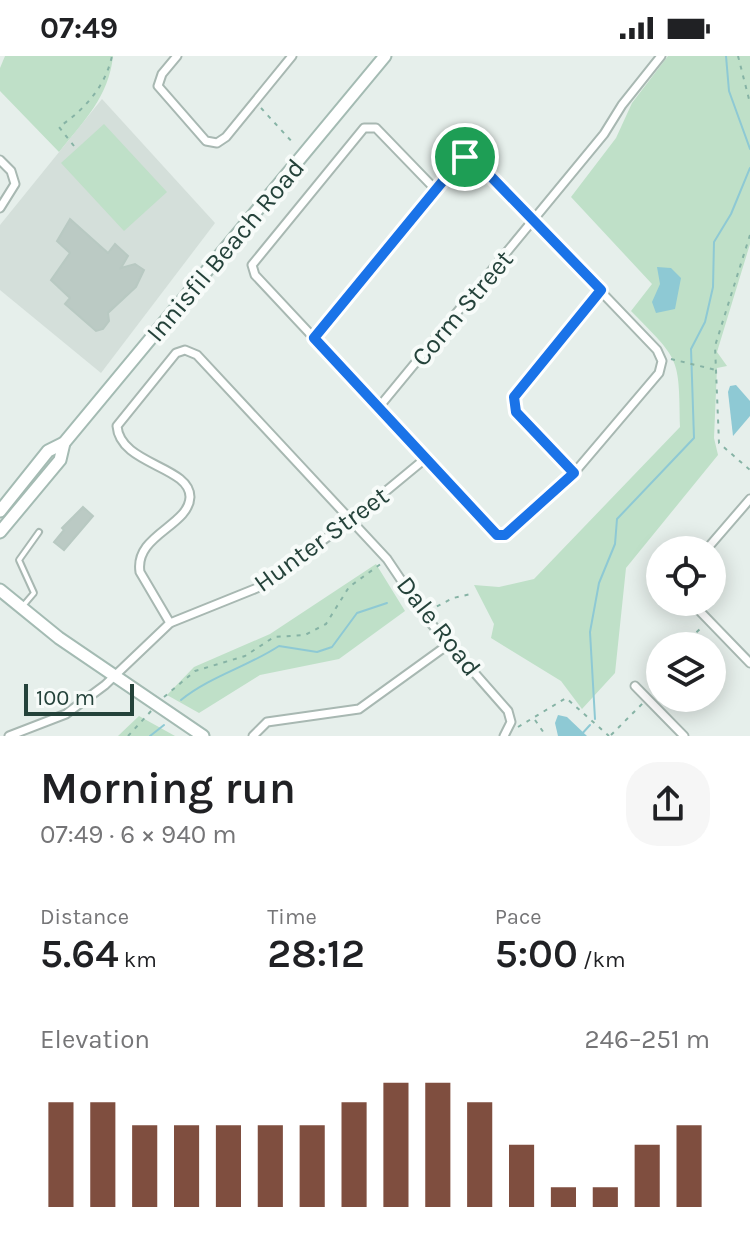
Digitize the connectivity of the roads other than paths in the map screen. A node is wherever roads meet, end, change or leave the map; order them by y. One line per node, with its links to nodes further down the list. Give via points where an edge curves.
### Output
1 (177, 56): 2 (street, via 158,86 206,141 217,143)
2 (292, 56)
3 (385, 56): 12 (main road, Innisfil Beach Road)
4 (661, 56): 8 (street, Corm Street)
5 (0, 160): 7 (street, via 15,184)
6 (435, 189): 8 (street, via 461,159 473,157); 10 (street); 10 (street, via 370,126 332,165 252,265 255,275)
7 (0, 208)
8 (534, 220): 9 (street); 11 (street, Corm Street)
9 (601, 290): 14 (street, via 513,400 516,412); 14 (street, via 660,354 662,365)
10 (314, 338): 11 (street)
11 (379, 407): 13 (street)
12 (64, 443): 16 (main road, Innisfil Beach Road, via 48,451); 18 (main road, Innisfil Beach Road, via 60,460)
13 (426, 458): 14 (street, via 500,535 508,534); 17 (street, Hunter Street)
14 (574, 473)
15 (750, 499): 20 (street)
16 (0, 511)
17 (351, 520): 24 (street, Hunter Street, via 257,588); 24 (street, Dale Road, via 197,355 176,353 117,426 121,442 181,479 189,491 187,505 145,548 138,563); 25 (street, Dale Road, via 387,559)
18 (0, 532)
19 (39, 532): 22 (lane, via 19,560 34,593)
20 (718, 536)
21 (0, 590): 22 (main road)
22 (21, 609): 29 (main road)
23 (705, 616): 27 (street)
24 (170, 623): 29 (street, Hunter Street)
25 (449, 644): 33 (street, via 359,709 267,722); 34 (street, Dale Road, via 508,711 511,722)
26 (750, 646): 27 (street)
27 (742, 655): 28 (street)
28 (750, 663)
29 (115, 674): 31 (street, Hunter Street, via 66,714); 32 (main road)
30 (635, 686): 35 (street)
31 (9, 736)
32 (203, 736)
33 (253, 736)
34 (504, 736)
35 (684, 736)

